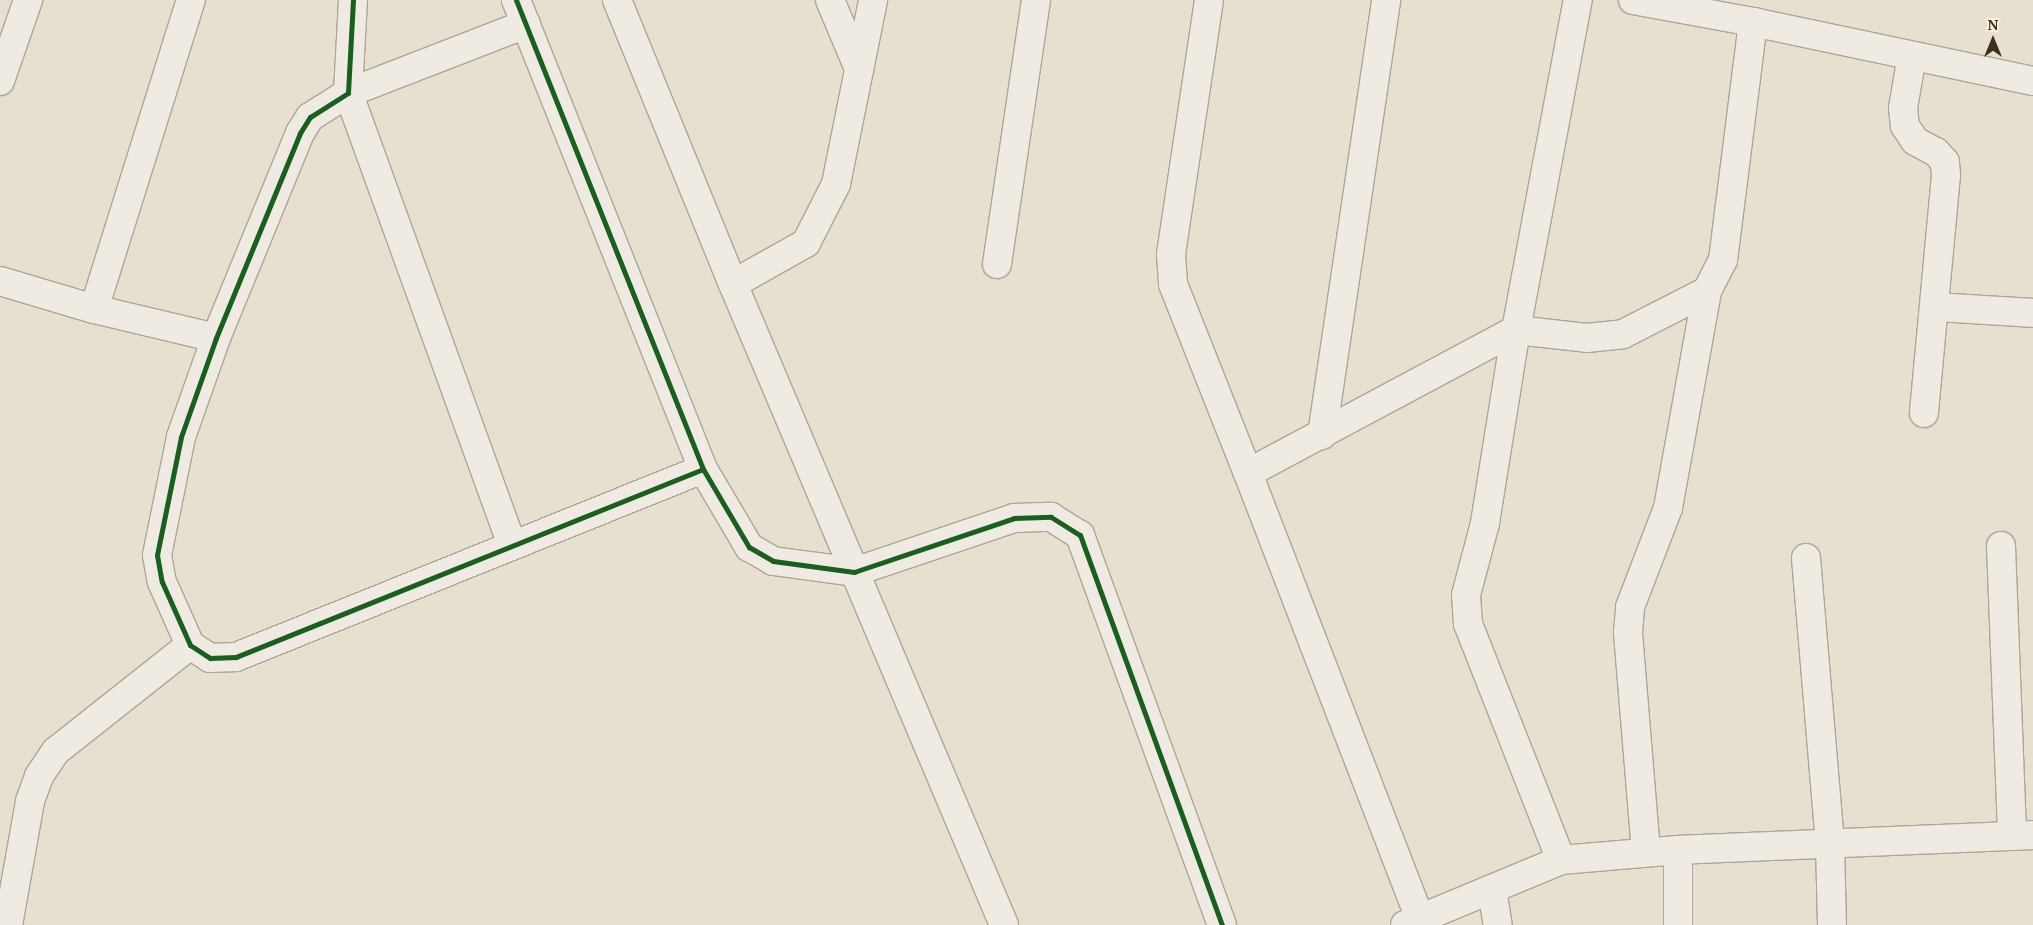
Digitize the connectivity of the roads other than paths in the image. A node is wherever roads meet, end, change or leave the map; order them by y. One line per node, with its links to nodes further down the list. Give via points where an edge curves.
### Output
1 (28, 0): 17 (street)
2 (191, 0): 24 (street)
3 (353, 0): 18 (street)
4 (617, 0): 21 (street)
5 (830, 0): 15 (street)
6 (873, 0): 15 (street)
7 (1036, 0): 19 (street)
8 (1209, 0): 31 (street, via 1171,254 1173,284)
9 (1386, 0): 29 (street)
10 (1578, 0): 26 (street)
11 (1633, 0): 13 (street)
12 (521, 12): 18 (street); 30 (street)
13 (1753, 22): 14 (street); 22 (street, via 1723,260)
14 (1912, 56): 16 (street); 23 (street, via 1903,108 1905,126 1915,141 1936,152 1945,162)
15 (859, 69): 21 (street, via 836,184 806,243)
16 (2033, 81)
17 (0, 82)
18 (348, 93): 27 (street, via 310,117 300,133); 32 (street)
19 (997, 264)
20 (0, 280): 24 (street)
21 (733, 284): 35 (street)
22 (1707, 291): 26 (street, via 1623,334 1587,338); 40 (street, via 1668,508 1630,607 1628,632)
23 (1936, 306): 25 (street); 28 (street)
24 (94, 309): 27 (street)
25 (2033, 313)
26 (1516, 330): 29 (street); 41 (street, via 1485,523 1466,595 1468,624)
27 (216, 338): 36 (street, via 181,438 157,555 162,582)
28 (1924, 413)
29 (1322, 435): 31 (street)
30 (703, 469): 32 (street); 35 (street, via 749,547 773,561)
31 (1248, 473): 43 (street)
32 (512, 545): 36 (street, via 236,657 210,658)
33 (2001, 546): 37 (street)
34 (1806, 558): 38 (street)
35 (854, 572): 45 (street); 46 (street, via 1014,518 1051,517 1080,535)
36 (190, 645): 44 (street, via 56,750 39,776 30,801)
37 (2022, 835): 38 (street)
38 (1830, 844): 39 (street); 49 (street)
39 (1678, 850): 40 (street); 48 (street)
40 (1646, 852): 41 (street)
41 (1561, 860): 42 (street)
42 (1492, 889): 43 (street); 47 (street)
43 (1412, 922)
44 (8, 925)
45 (1004, 925)
46 (1222, 925)
47 (1498, 925)
48 (1678, 925)
49 (1832, 925)

